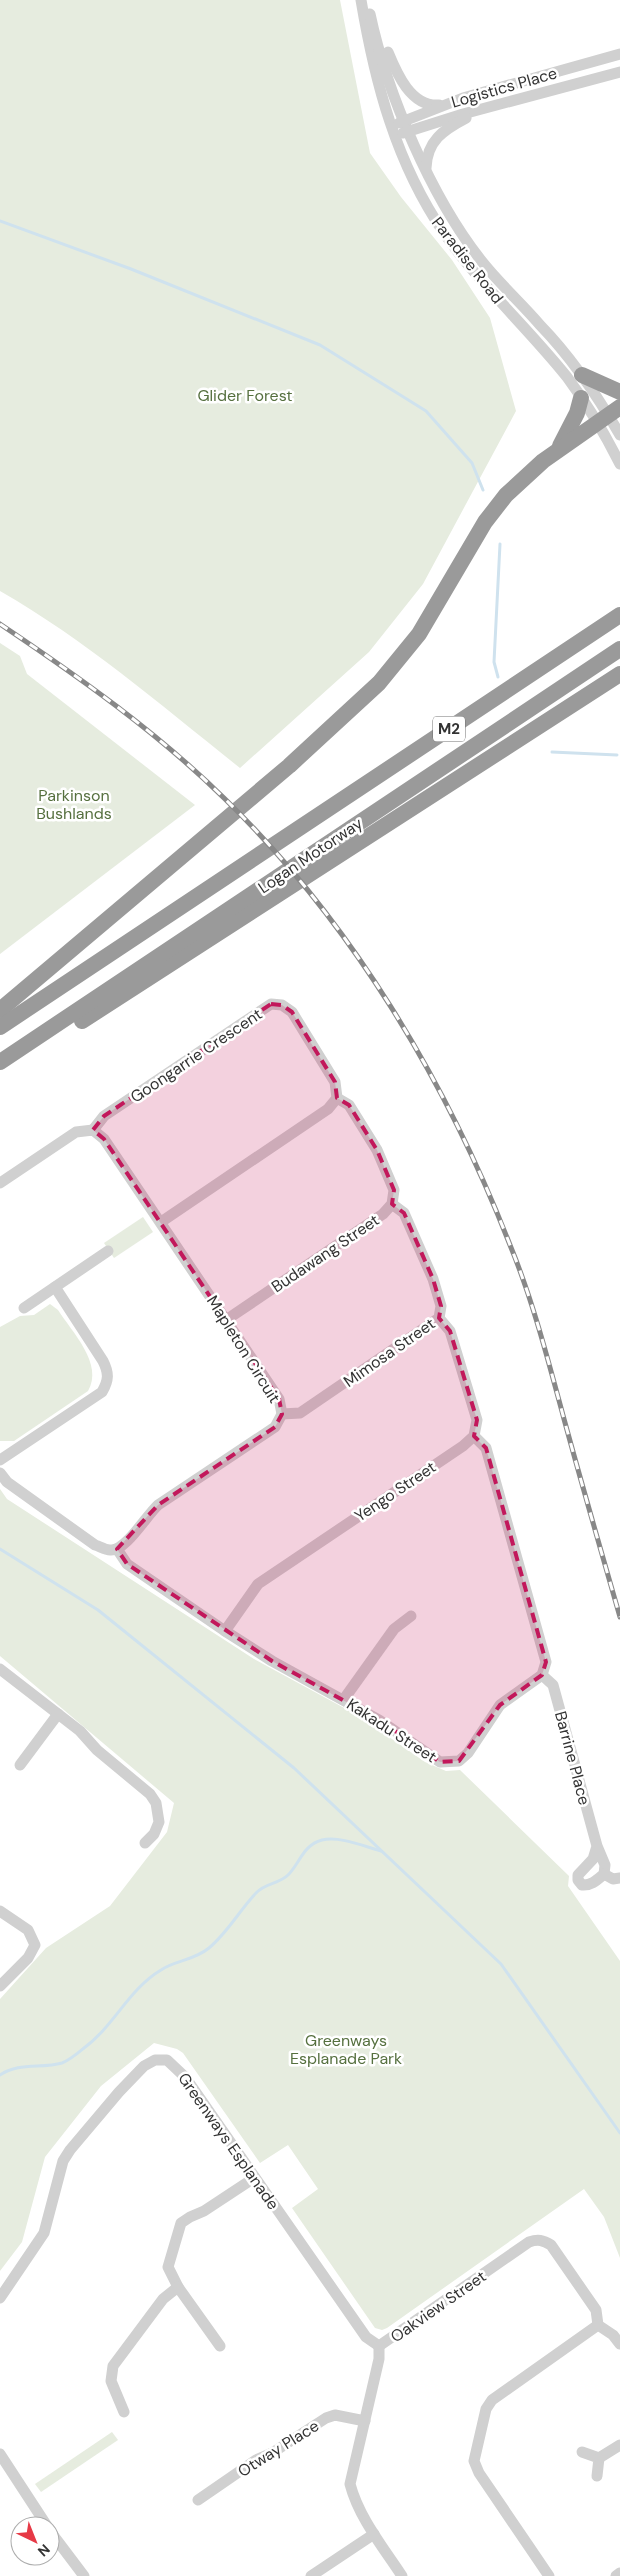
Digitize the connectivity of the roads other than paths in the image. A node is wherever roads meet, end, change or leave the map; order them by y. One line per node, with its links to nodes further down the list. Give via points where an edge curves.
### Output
1 (361, 0): 8 (street, Paradise Road, via 374,76)
2 (368, 5): 6 (street, via 402,82 422,102); 7 (street, Paradise Road, via 378,44)
3 (620, 54): 6 (street, Logistics Place)
4 (620, 72): 5 (street, Logistics Place)
5 (536, 96): 7 (street, Logistics Place); 9 (street, via 454,124 430,147)
6 (446, 104): 7 (street, Logistics Place)
7 (407, 125): 8 (street, Logistics Place); 9 (street, Paradise Road)
8 (392, 131): 12 (street, Paradise Road, via 419,191 444,232 481,281 557,366)
9 (426, 170): 10 (street, Paradise Road, via 458,229 484,264)
10 (582, 374): 11 (highway); 13 (street, Paradise Road)
11 (620, 392)
12 (581, 398): 13 (street, Paradise Road); 15 (highway)
13 (609, 415): 14 (street, Paradise Road); 15 (highway); 16 (street, Paradise Road)
14 (620, 435)
15 (558, 450): 20 (highway, via 522,479 495,509 419,634 379,683 289,766)
16 (620, 464)
17 (620, 615): 21 (highway, Logan Motorway / M2)
18 (620, 649): 22 (highway, Logan Motorway / M2)
19 (620, 674): 23 (highway, via 88,1017 18,1060)
20 (0, 1010)
21 (0, 1027)
22 (0, 1062)
23 (0, 1066)
24 (337, 1098): 25 (street, Goongarrie Crescent, via 336,1082 292,1012 282,1005 271,1004 104,1116); 27 (street, Budawang Street, via 349,1105 378,1150 394,1190); 28 (street, via 328,1109)
25 (93, 1130): 26 (street, via 76,1132); 28 (street, Mapleton Circuit, via 104,1140)
26 (0, 1183)
27 (392, 1204): 32 (street, Mimosa Street, via 404,1214 433,1279 442,1306); 33 (street, Budawang Street, via 383,1214)
28 (161, 1222): 33 (street, Mapleton Circuit)
29 (108, 1251): 30 (street)
30 (55, 1287): 31 (street); 36 (street, via 103,1360 108,1382 102,1392)
31 (24, 1308)
32 (439, 1318): 34 (street, Mimosa Street, via 300,1413); 35 (street, via 450,1331 478,1420)
33 (226, 1320): 34 (street, Mapleton Circuit, via 279,1399)
34 (282, 1414): 38 (street, Mapleton Circuit, via 275,1427 147,1514 126,1543)
35 (474, 1436): 40 (street, Yengo Street, via 258,1584); 42 (street, via 486,1448 546,1662)
36 (0, 1460)
37 (0, 1473): 38 (street, via 94,1545)
38 (117, 1549): 40 (street, Kakadu Street, via 127,1564)
39 (411, 1616): 43 (street, via 394,1629)
40 (225, 1631): 43 (street, Kakadu Street, via 272,1661)
41 (0, 1669): 44 (street)
42 (542, 1675): 43 (street, Kakadu Street, via 500,1705 468,1753 459,1761 451,1762 440,1762); 47 (street, Barrine Place, via 553,1685)
43 (344, 1699)
44 (58, 1714): 45 (street); 46 (street, via 150,1794 156,1803 159,1822)
45 (20, 1764)
46 (145, 1843)
47 (598, 1846): 48 (street, Barrine Place, via 605,1865); 48 (street, via 597,1852 578,1875 578,1880 588,1886)
48 (604, 1874): 49 (street, via 612,1879)
49 (620, 1878)
50 (0, 1910): 51 (street, via 28,1930 35,1944 28,1958)
51 (0, 1986)
52 (254, 2178): 53 (street, via 182,2223 168,2267); 54 (street, Greenways Esplanade, via 185,2077 166,2060 155,2060 144,2066 119,2092 70,2150 63,2161 44,2233); 58 (street, Greenways Esplanade, via 366,2337)
53 (178, 2287): 57 (street); 59 (street, via 162,2298 113,2366 111,2381)
54 (0, 2298)
55 (598, 2325): 56 (street); 58 (street, Oakview Street, via 596,2310 551,2245 536,2240); 74 (street, via 492,2400 486,2409 474,2461)
56 (620, 2344)
57 (220, 2346)
58 (379, 2346): 60 (street, Oakview Street)
59 (124, 2412)
60 (365, 2421): 66 (street, Otway Place, via 335,2415 326,2418); 68 (street, Oakview Street, via 350,2484)
61 (620, 2445): 64 (street)
62 (582, 2452): 64 (street)
63 (0, 2454): 67 (street)
64 (599, 2458): 65 (street)
65 (597, 2476)
66 (198, 2500)
67 (40, 2516)
68 (374, 2534): 72 (street); 73 (street, Oakview Street)
69 (60, 2544): 71 (street)
70 (620, 2573): 75 (street)
71 (84, 2576)
72 (312, 2576)
73 (402, 2576)
74 (549, 2576)
75 (616, 2576)

